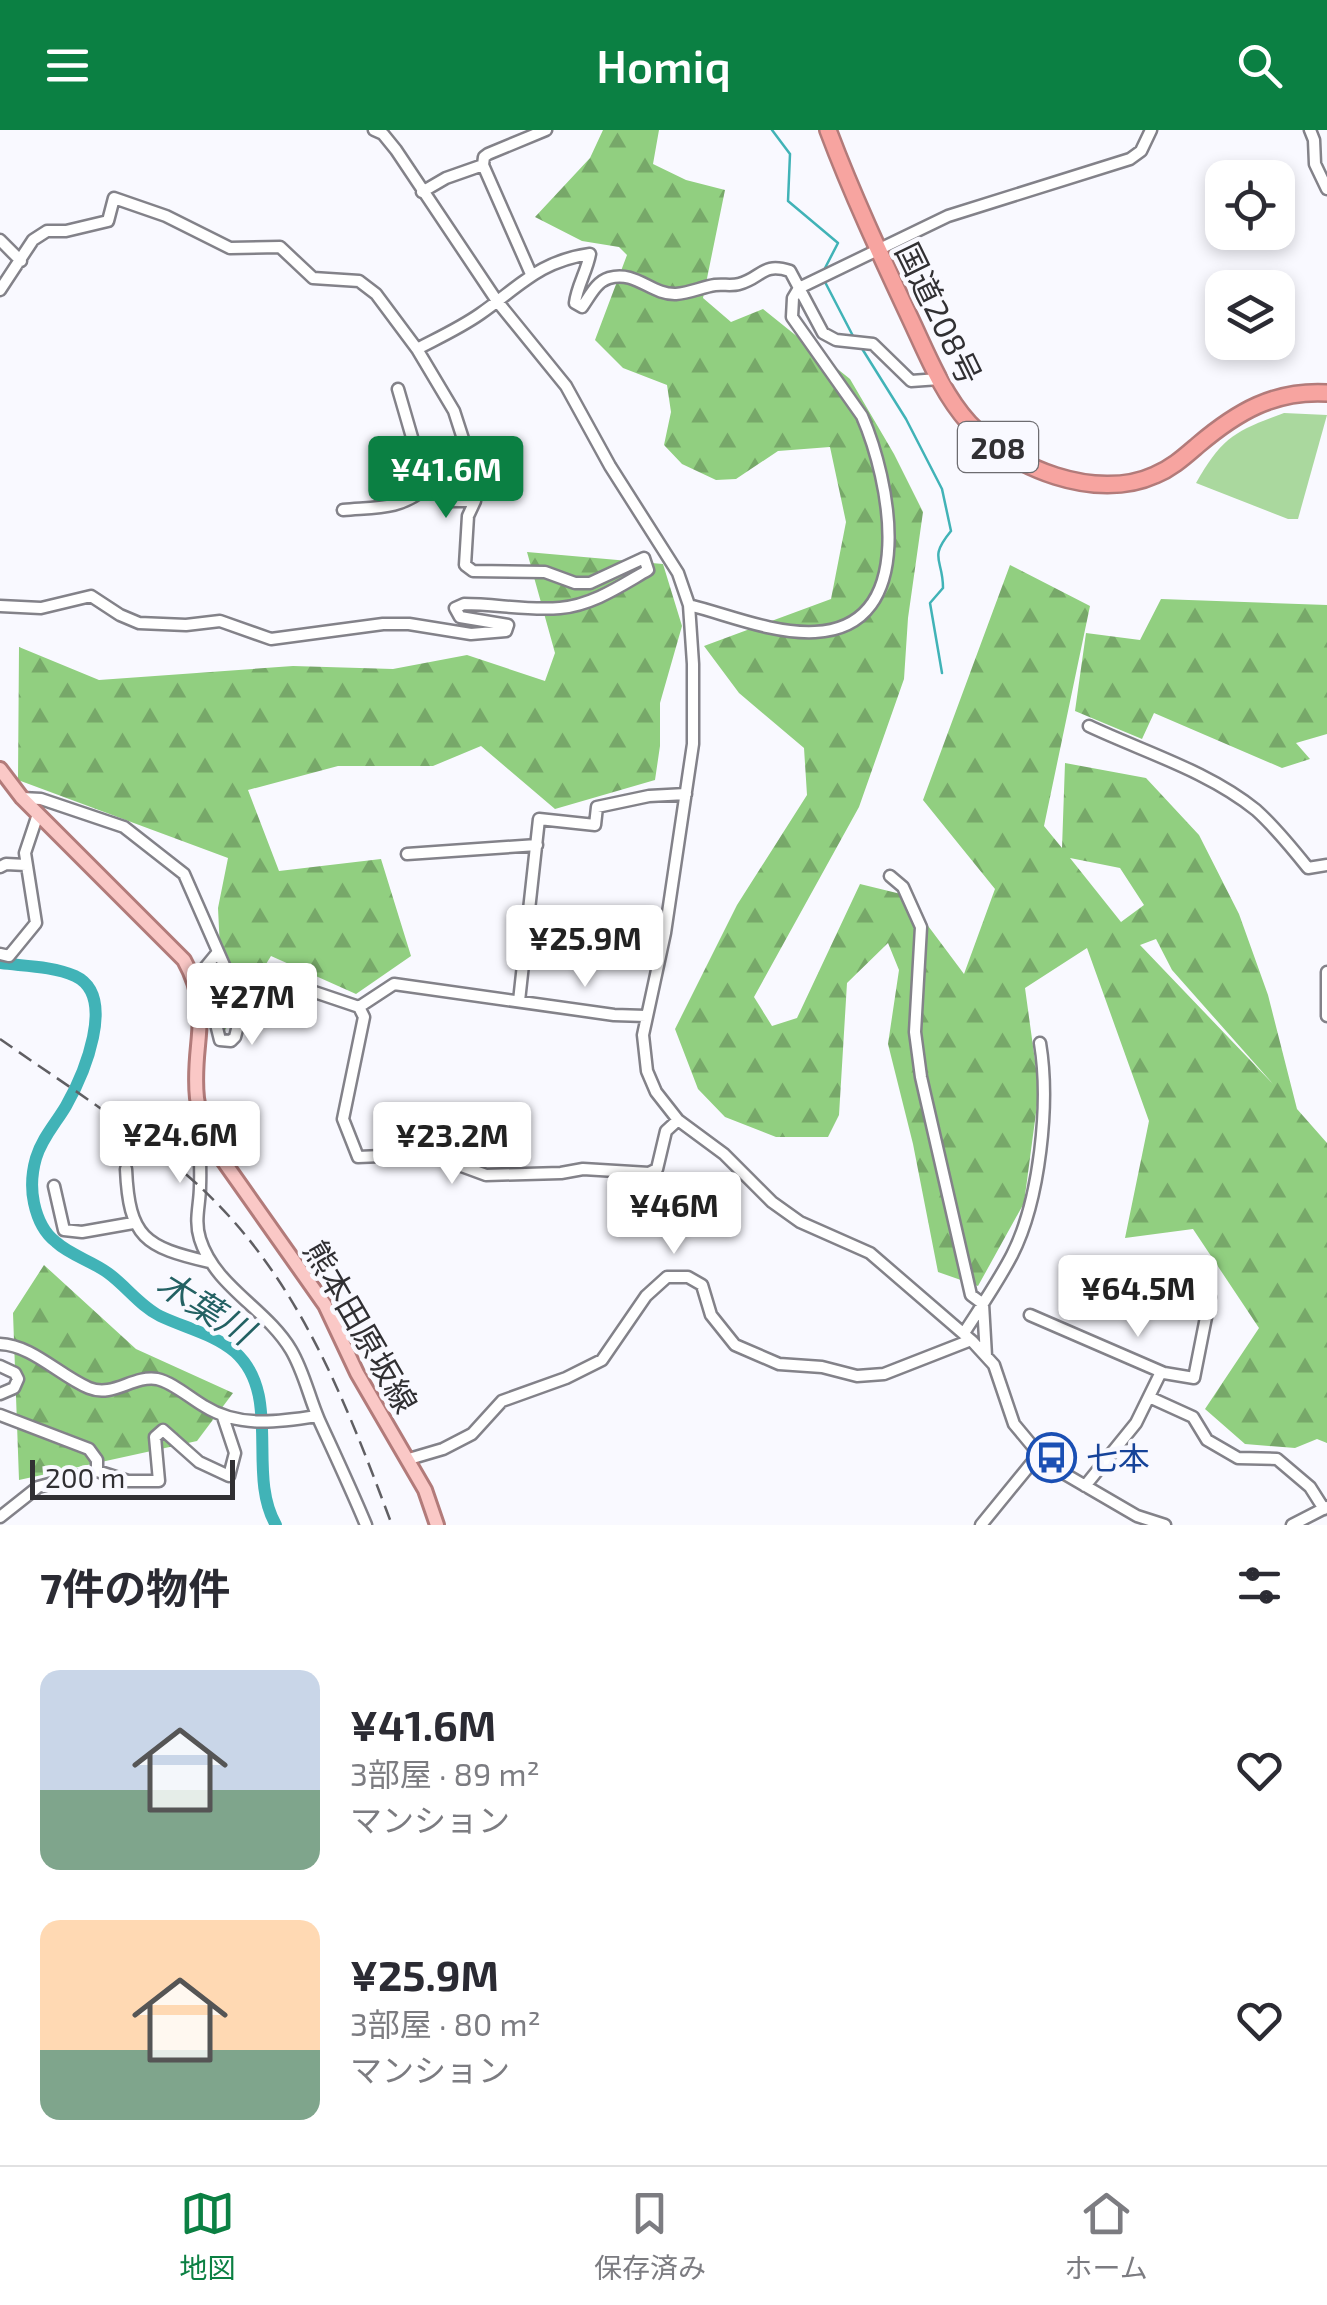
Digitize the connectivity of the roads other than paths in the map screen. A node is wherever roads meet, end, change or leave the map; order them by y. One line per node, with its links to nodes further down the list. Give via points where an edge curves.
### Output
1 (374, 130): 8 (street, via 396,150)
2 (546, 130): 6 (street, via 488,154)
3 (828, 130): 10 (highway, 国道208号 / 208)
4 (1151, 130): 10 (street, via 1141,152 1130,158 948,216)
5 (1310, 130): 7 (street)
6 (483, 166): 8 (street); 12 (street)
7 (1327, 189)
8 (422, 192): 15 (street)
9 (0, 240): 11 (street)
10 (877, 249): 13 (street); 17 (highway, 国道208号 / 208)
11 (21, 262): 14 (street); 16 (street, via 47,231 108,222 116,198 230,248 280,247 313,278 359,281)
12 (532, 274): 13 (street, via 590,254 576,297 582,306 612,276 633,276 666,294 681,294 740,284 765,268 784,269); 15 (street)
13 (800, 288): 17 (street, via 824,333 872,344 911,381); 25 (street, via 792,317 869,433 888,524 888,572 862,613 817,632 772,628)
14 (0, 290)
15 (497, 300): 16 (street); 25 (street, via 566,386 678,573)
16 (417, 350): 20 (street, via 454,411)
17 (939, 379): 19 (highway, 国道208号 / 208, via 986,439 1058,477 1102,486 1150,478 1174,466 1264,400)
18 (398, 389): 21 (street)
19 (1327, 394)
20 (464, 444): 21 (street); 23 (street, via 474,457)
21 (418, 458): 22 (street)
22 (426, 488): 23 (street, via 446,500); 24 (street, via 399,505)
23 (476, 500): 26 (street, via 463,561 473,571 546,572 590,583 644,558 648,570 560,608 455,608 460,616 508,626 497,633 383,624 284,640 220,621 139,623 90,596 42,608)
24 (343, 510)
25 (688, 605): 29 (street, via 693,730)
26 (0, 606)
27 (1089, 726): 35 (street, via 1233,794 1308,868)
28 (0, 769): 30 (main road, 熊本田原坂線)
29 (686, 794): 32 (street, via 597,807 595,825 539,818); 44 (street)
30 (22, 798): 31 (main road, 熊本田原坂線); 38 (street, via 122,826 173,864 192,888)
31 (38, 814): 34 (street); 41 (main road, 熊本田原坂線, via 168,941)
32 (536, 845): 33 (street); 42 (street)
33 (407, 854)
34 (26, 865): 36 (street); 39 (street, via 36,923 9,956)
35 (1327, 865)
36 (0, 867)
37 (890, 876): 54 (street, via 921,928 915,1032 921,1077 971,1296)
38 (218, 952): 41 (street); 43 (street, via 227,972 216,1024 220,1040 235,1037 256,976)
39 (0, 954)
40 (1327, 972): 45 (street)
41 (195, 980): 47 (main road, 熊本田原坂線, via 202,1021)
42 (519, 1001): 43 (street, via 394,984); 44 (street)
43 (360, 1007): 48 (street, via 364,1017 343,1119 358,1158 428,1154 486,1175 649,1172 657,1169 666,1131)
44 (646, 1016): 48 (street, via 647,1072)
45 (1327, 1016)
46 (1040, 1043): 54 (street, via 1045,1106 1029,1206 1012,1254)
47 (197, 1099): 52 (street, via 196,1223); 67 (main road, 熊本田原坂線, via 215,1150 325,1305)
48 (678, 1120): 56 (street, via 772,1202 870,1253)
49 (126, 1169): 51 (street)
50 (54, 1186): 51 (street, via 64,1230)
51 (133, 1223): 52 (street, via 162,1250)
52 (210, 1262): 64 (street, via 280,1334 309,1386)
53 (1210, 1297): 60 (street, via 1194,1378)
54 (982, 1304): 56 (street); 58 (street)
55 (1030, 1315): 60 (street)
56 (967, 1337): 58 (street); 67 (street, via 884,1374 780,1364 735,1345 711,1315 702,1285 688,1277 667,1278 646,1296 602,1360 502,1401 472,1434)
57 (0, 1344): 65 (street, via 16,1346 92,1390 160,1379)
58 (986, 1356): 66 (street, via 999,1374 1014,1424)
59 (0, 1366): 61 (street, via 18,1379)
60 (1161, 1372): 62 (street)
61 (0, 1394)
62 (1150, 1397): 69 (street); 70 (street, via 1194,1417 1207,1440 1238,1458 1277,1459)
63 (0, 1415): 68 (street, via 89,1449)
64 (317, 1416): 65 (street, via 268,1423); 72 (street)
65 (224, 1417): 68 (street, via 235,1453 229,1476 198,1462 163,1430 155,1436 159,1481)
66 (1038, 1454): 69 (street); 74 (street)
67 (409, 1459): 73 (main road, 熊本田原坂線)
68 (97, 1471): 71 (street, via 38,1487)
69 (1085, 1486): 75 (street)
70 (1326, 1508): 76 (street)
71 (0, 1517)
72 (366, 1525)
73 (437, 1525)
74 (981, 1525)
75 (1165, 1525)
76 (1292, 1525)

